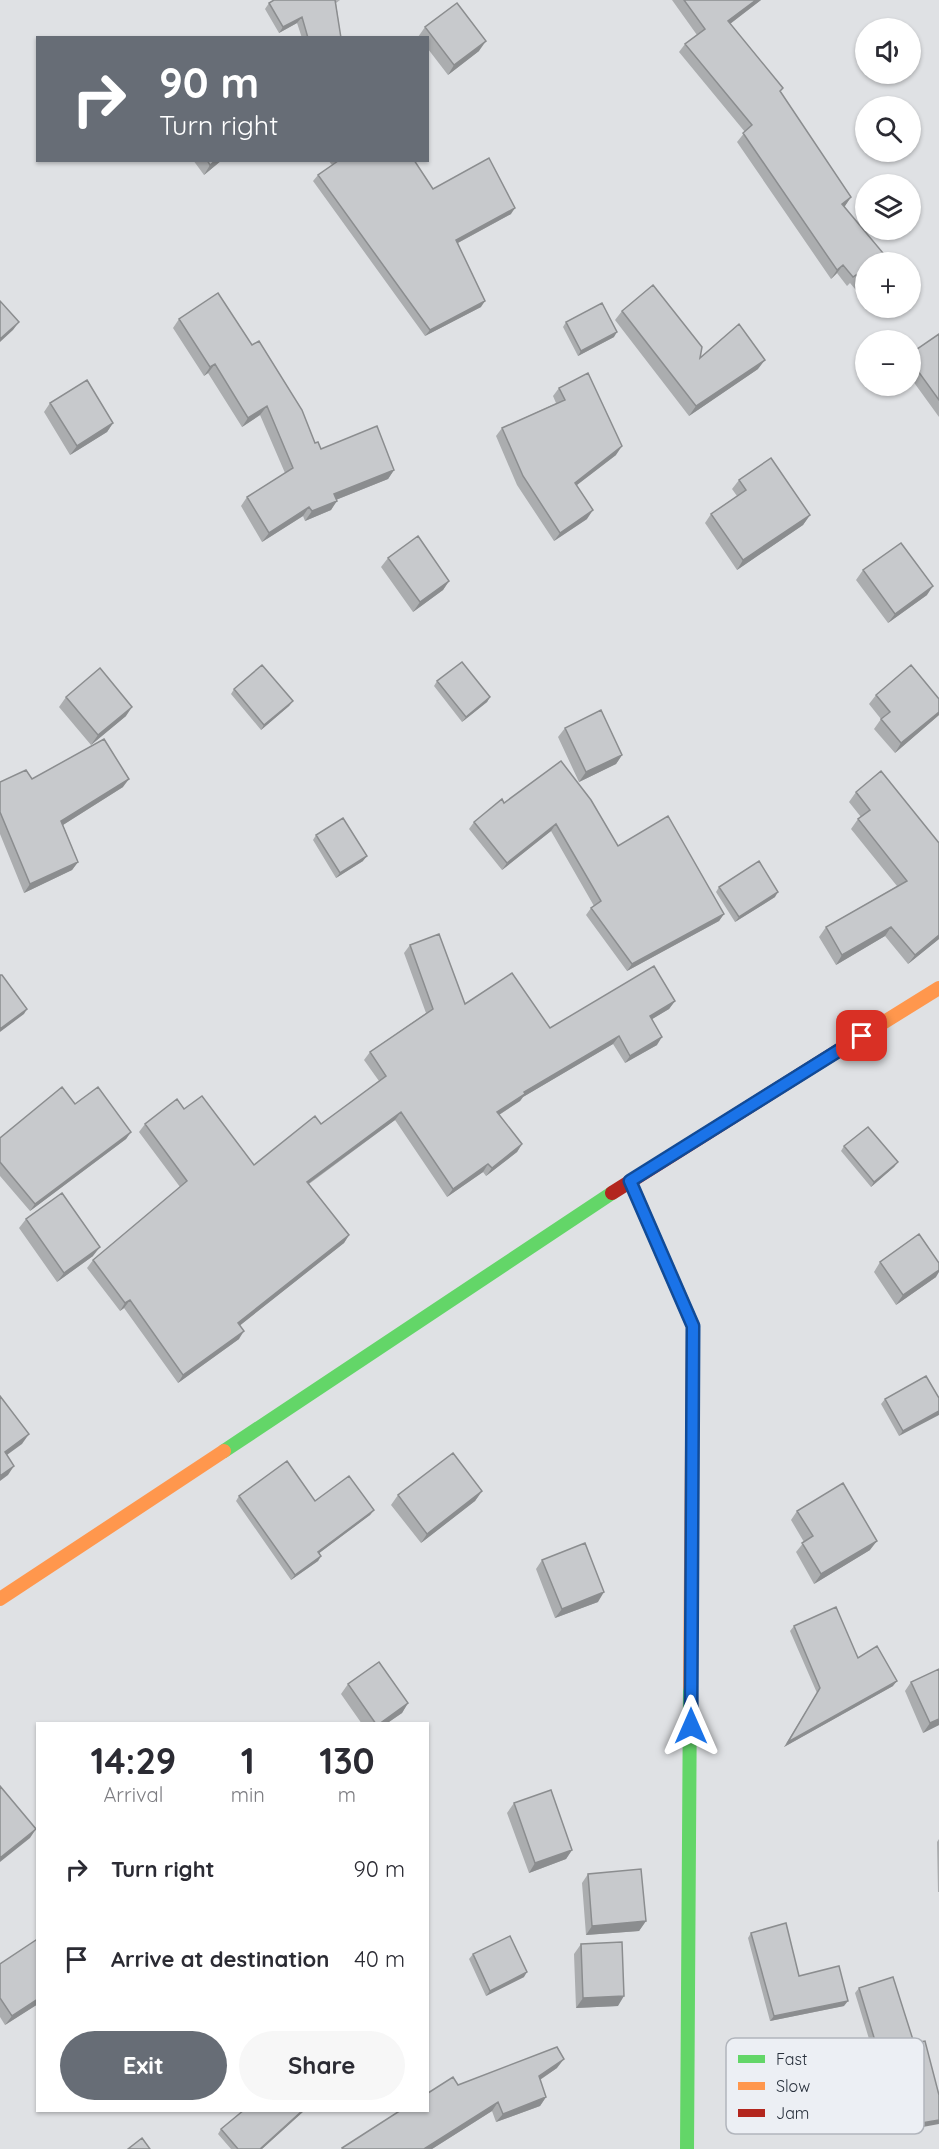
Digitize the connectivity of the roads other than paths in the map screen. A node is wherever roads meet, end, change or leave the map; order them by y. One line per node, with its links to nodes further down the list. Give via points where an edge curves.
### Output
1 (939, 988): 2 (street)
2 (630, 1181): 3 (street); 4 (street, via 693,1326)
3 (0, 1599)
4 (687, 2149)

